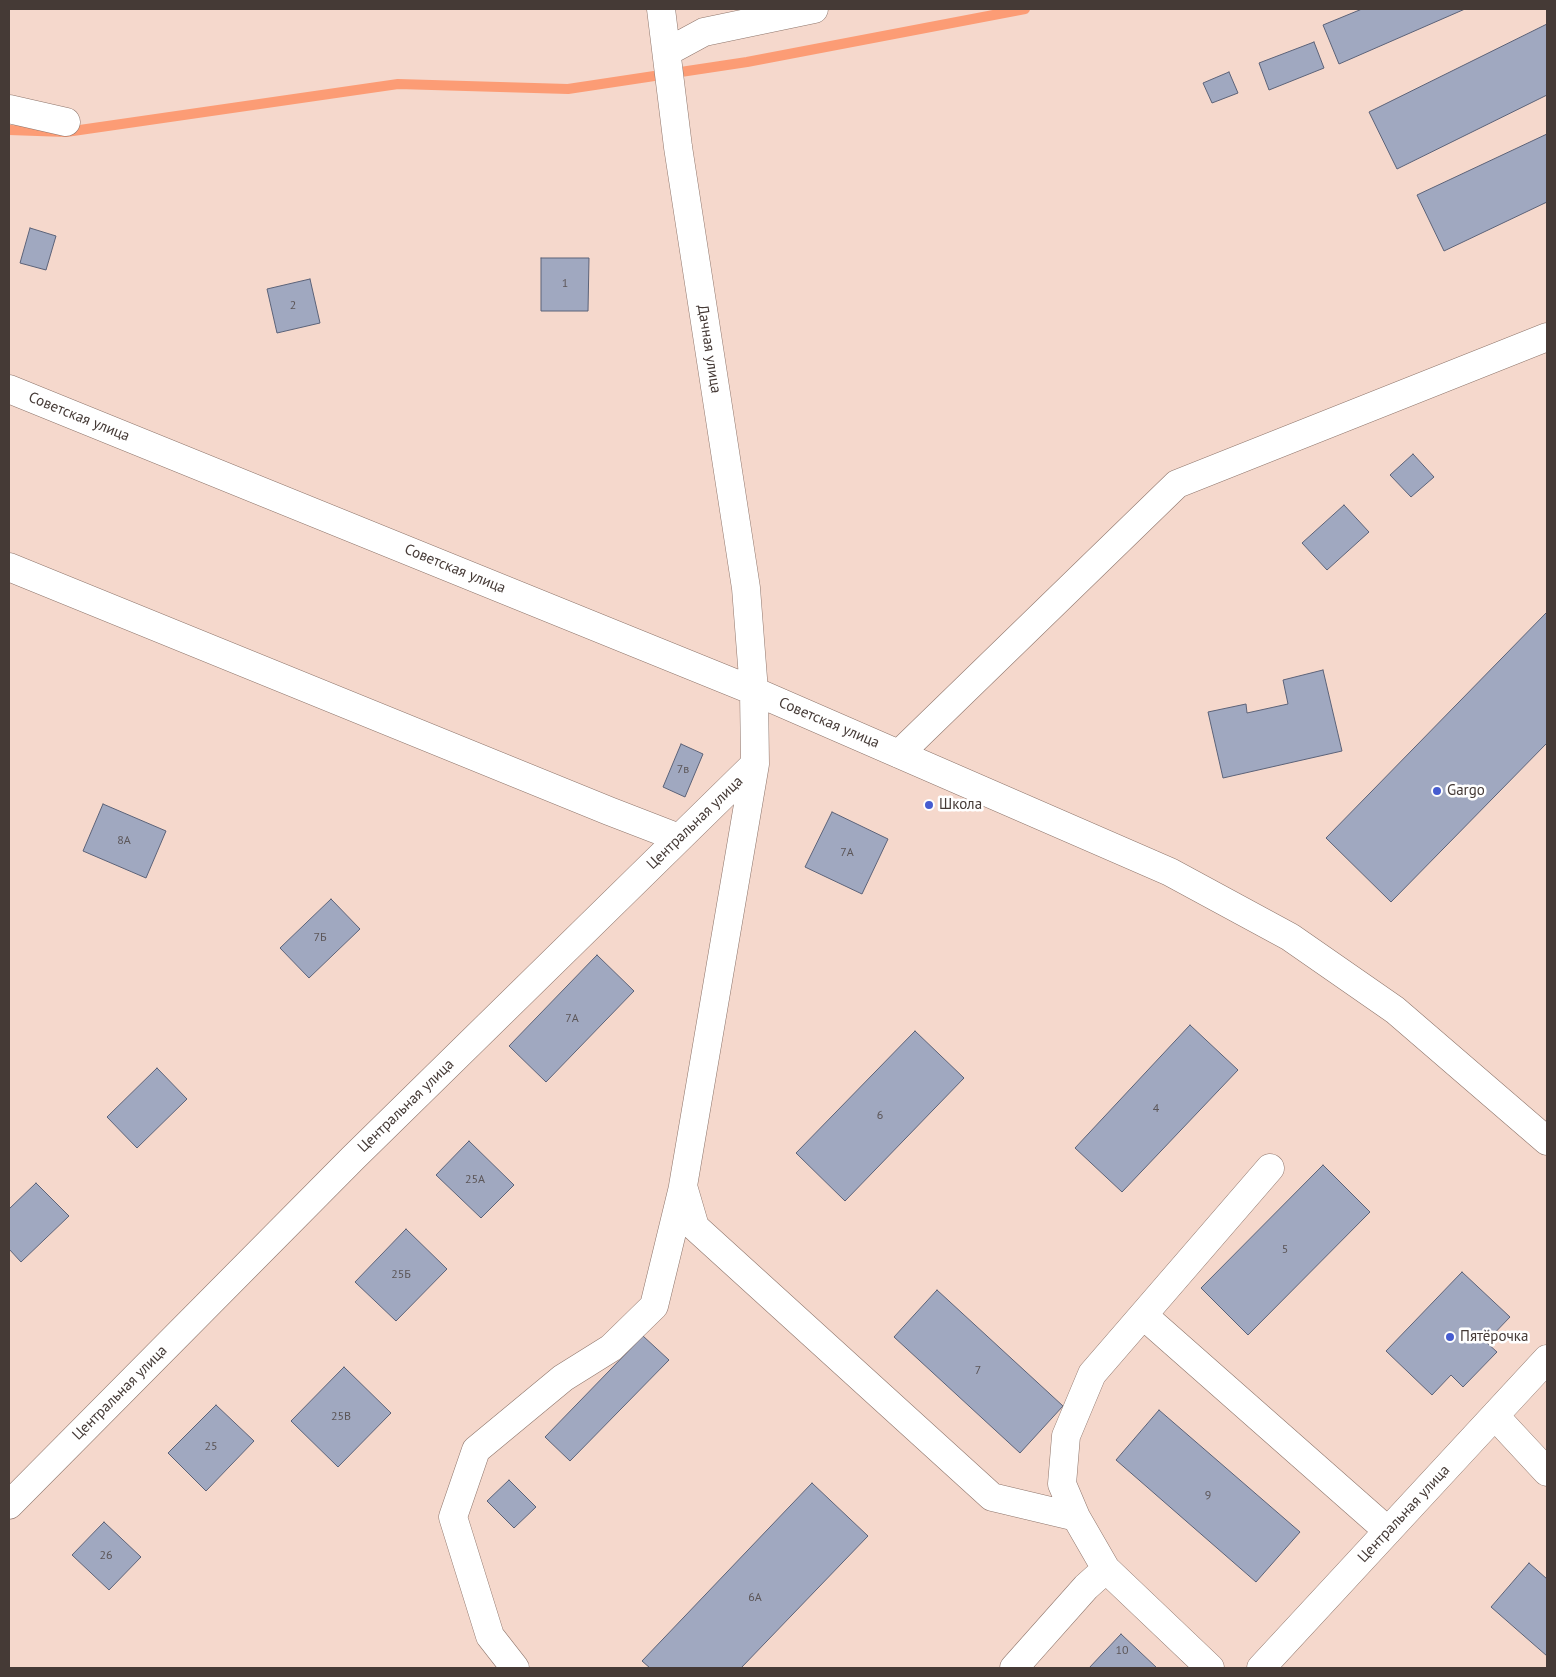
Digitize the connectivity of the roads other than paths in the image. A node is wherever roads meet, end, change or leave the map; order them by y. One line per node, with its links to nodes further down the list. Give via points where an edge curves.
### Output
1 (661, 9): 4 (street, Дачная улица)
2 (814, 9): 3 (street)
3 (705, 20): 4 (street)
4 (667, 54): 10 (street, Дачная улица, via 678,147 746,588)
5 (9, 109): 6 (street)
6 (66, 122)
7 (1547, 337): 11 (street, via 1177,484)
8 (9, 389): 10 (street, Советская улица)
9 (9, 567): 13 (street)
10 (754, 690): 11 (street, Советская улица); 12 (street, Центральная улица)
11 (899, 754): 14 (street, Советская улица, via 1170,872 1290,937 1395,1010)
12 (755, 764): 13 (street, Центральная улица); 16 (street)
13 (679, 838): 21 (street, Центральная улица, via 346,1165)
14 (1547, 1141)
15 (1270, 1168): 17 (street)
16 (683, 1186): 22 (street, via 694,1227 992,1497); 25 (street, via 654,1306 611,1348 563,1378 476,1450 453,1516 490,1636)
17 (1143, 1315): 22 (street, via 1092,1374 1066,1436 1062,1484); 23 (street)
18 (1547, 1359): 19 (street, Центральная улица)
19 (1495, 1416): 20 (street); 23 (street, Центральная улица)
20 (1547, 1472)
21 (9, 1505)
22 (1076, 1517): 24 (street)
23 (1388, 1531): 28 (street, Центральная улица)
24 (1106, 1569): 26 (street, via 1086,1586); 27 (street)
25 (515, 1668)
26 (1014, 1668)
27 (1210, 1668)
28 (1261, 1668)

